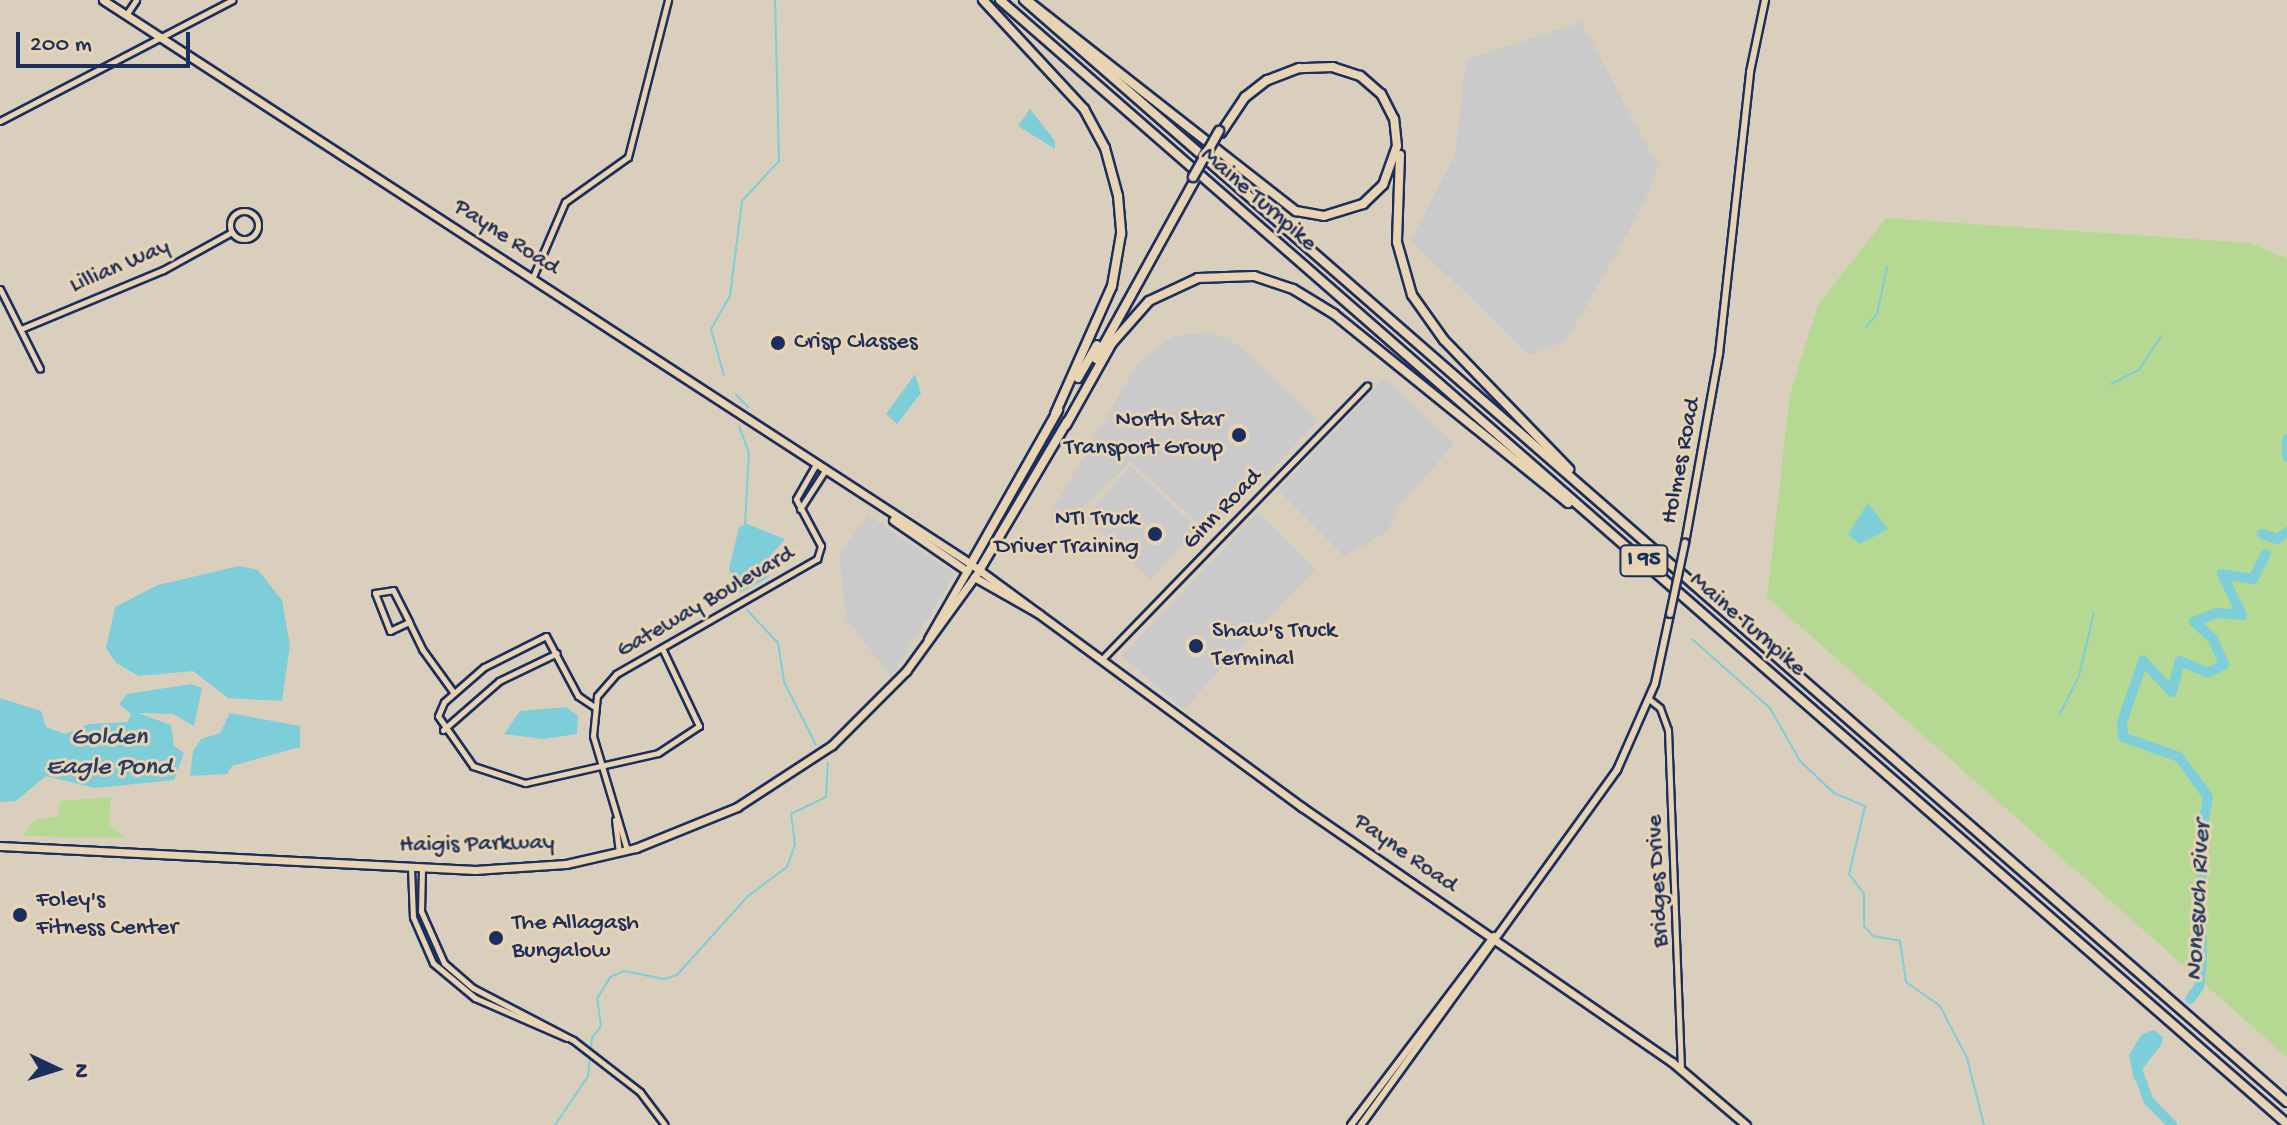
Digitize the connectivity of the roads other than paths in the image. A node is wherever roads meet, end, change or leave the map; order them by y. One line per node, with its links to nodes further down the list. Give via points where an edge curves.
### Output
1 (103, 0): 9 (main road, Payne Road)
2 (136, 0): 9 (street)
3 (232, 0): 10 (street)
4 (668, 0): 15 (street, via 628,157 565,202)
5 (983, 0): 20 (highway, via 1084,109 1105,148 1118,196 1121,234 1112,286)
6 (1000, 0): 26 (highway, Maine Turnpike / I 95)
7 (1024, 0): 12 (highway, via 1042,7 1296,211 1324,216 1363,204 1383,185 1397,146 1394,119 1381,94 1360,76 1319,66 1267,80 1245,97); 24 (highway, Maine Turnpike / I 95)
8 (1765, 0): 35 (street, Holmes Road, bridge, via 1750,72 1719,354 1685,543)
9 (126, 15): 10 (main road, Payne Road)
10 (161, 37): 11 (street); 15 (main road, Payne Road)
11 (0, 121)
12 (1220, 132): 13 (highway, bridge); 24 (highway, via 1242,96 1290,68 1344,67 1379,88 1394,111 1401,138 1397,242 1412,295 1444,340)
13 (1194, 178): 20 (highway); 21 (highway)
14 (230, 233): 14 (street, Lillian Way, via 251,236 256,218 237,213); 17 (street, Lillian Way, via 163,270)
15 (532, 279): 22 (main road, Payne Road)
16 (0, 289): 17 (street)
17 (21, 329): 18 (street)
18 (40, 369)
19 (1367, 386): 33 (street, Ginn Road)
20 (1055, 414): 27 (highway)
21 (1066, 425): 26 (highway, via 1112,343 1149,301 1198,278 1254,276 1293,289 1334,314); 28 (highway)
22 (815, 466): 23 (main road, Payne Road); 25 (street, Gateway Boulevard, via 796,496)
23 (824, 472): 25 (street, Gateway Boulevard); 27 (main road, Payne Road)
24 (1603, 505): 46 (highway, Maine Turnpike / I 95)
25 (800, 510): 31 (street, Gateway Boulevard, via 821,546 817,559)
26 (1619, 540): 47 (highway, Maine Turnpike / I 95)
27 (969, 568): 28 (main road, Payne Road); 30 (main road, Haigis Parkway)
28 (978, 573): 30 (main road, Haigis Parkway); 33 (main road, Payne Road)
29 (409, 622): 29 (street, via 391,589 375,593 390,631); 34 (street)
30 (928, 641): 40 (main road, Haigis Parkway, via 868,713 801,768 703,824)
31 (662, 648): 36 (street, Gateway Boulevard, via 612,677); 38 (street, via 697,731 661,752)
32 (557, 653): 34 (street, via 551,639 539,638 491,662); 36 (street, via 578,696); 37 (street, via 499,681)
33 (1104, 657): 43 (main road, Payne Road, via 1302,807)
34 (454, 693): 37 (street, via 440,708)
35 (1649, 699): 43 (street, Holmes Road, via 1602,795); 45 (street, Bridges Drive, via 1662,712 1669,742)
36 (593, 706): 38 (street)
37 (443, 730): 38 (street, via 475,768 520,782)
38 (601, 767): 40 (street)
39 (0, 846): 41 (main road, Haigis Parkway)
40 (623, 851): 42 (main road, Haigis Parkway, via 527,868)
41 (411, 868): 42 (main road, Haigis Parkway); 44 (street, via 413,917 433,963 475,998)
42 (422, 868): 44 (street, via 421,911 444,963 473,988)
43 (1494, 940): 45 (main road, Payne Road); 49 (street); 50 (street)
44 (573, 1040): 48 (street, via 616,1073)
45 (1681, 1069): 51 (main road, Payne Road)
46 (2287, 1102)
47 (2287, 1124)
48 (665, 1125)
49 (1351, 1125)
50 (1361, 1125)
51 (1746, 1125)

